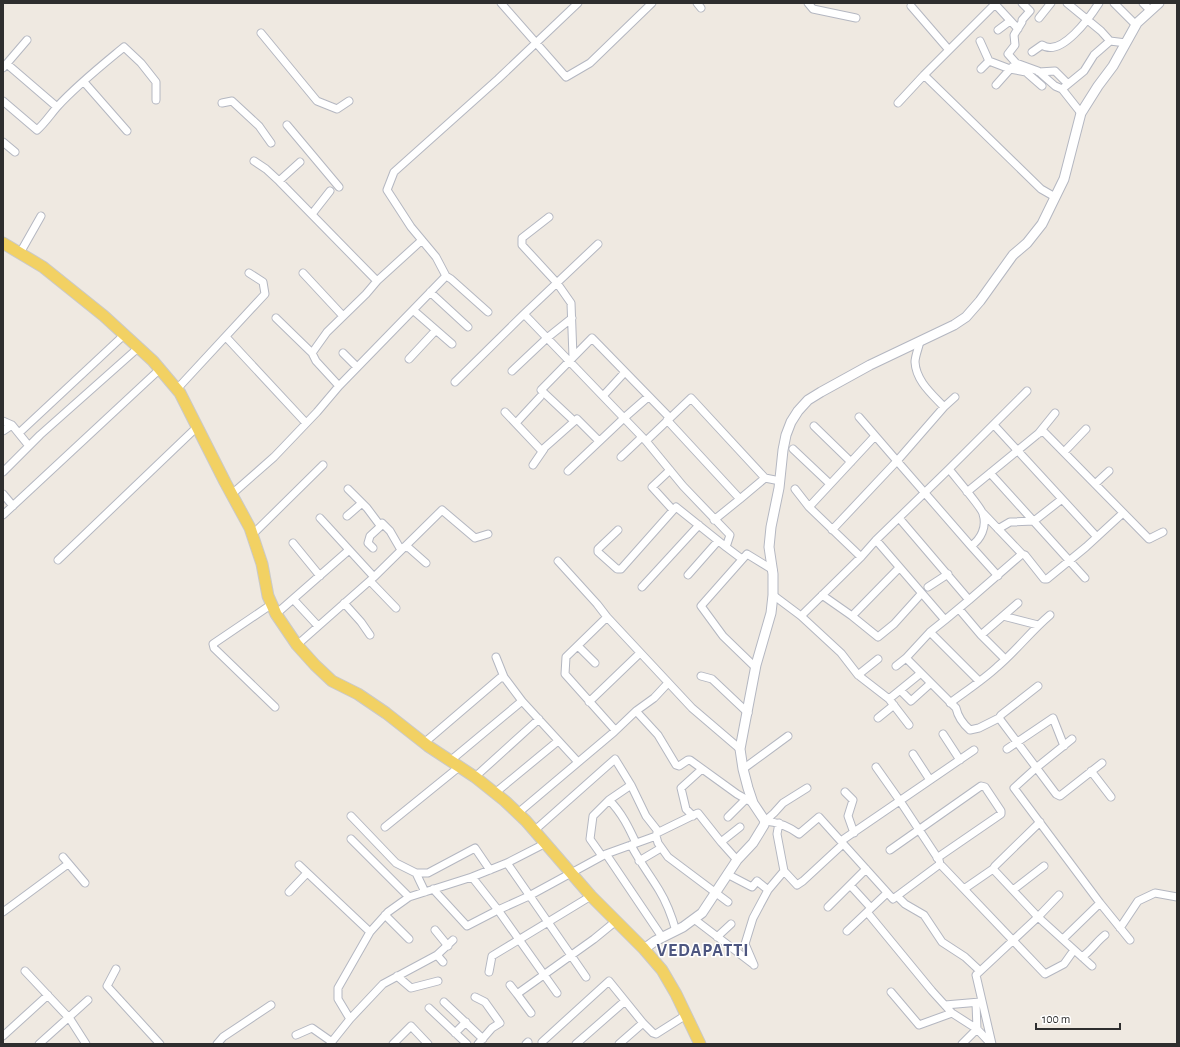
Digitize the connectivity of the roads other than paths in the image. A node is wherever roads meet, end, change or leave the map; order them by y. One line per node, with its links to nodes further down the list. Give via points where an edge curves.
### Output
1 (501, 3): 26 (street)
2 (578, 3): 26 (street)
3 (652, 3): 26 (street, via 590,63 566,77)
4 (808, 3): 15 (street, via 813,8)
5 (1022, 3): 20 (street, via 1030,11)
6 (1051, 3): 16 (street)
7 (1067, 3): 18 (street)
8 (1099, 3): 18 (street)
9 (1114, 3): 19 (street)
10 (1143, 3): 14 (street)
11 (1159, 3): 14 (street)
12 (996, 4): 17 (street); 28 (street)
13 (911, 6): 28 (street)
14 (1150, 10): 19 (street)
15 (856, 18)
16 (1039, 18)
17 (1010, 21): 20 (street); 21 (street)
18 (1088, 21): 25 (street); 29 (street, via 1056,47 1042,45)
19 (1136, 25): 27 (street)
20 (1018, 29): 31 (street, via 1014,35 1015,45 1008,54)
21 (998, 30)
22 (261, 33): 43 (street, via 317,101 337,109)
23 (27, 40): 32 (street)
24 (980, 40): 30 (street)
25 (1110, 41): 27 (street); 40 (street, via 1094,56 1084,71)
26 (535, 42): 62 (street, via 498,79 394,172 387,190)
27 (1126, 43): 47 (street)
28 (949, 50): 36 (street)
29 (1032, 52)
30 (989, 61): 33 (street); 34 (street)
31 (1016, 63): 34 (street); 35 (street)
32 (5, 66): 46 (street)
33 (981, 69)
34 (1010, 69): 38 (street); 39 (street, via 1026,72)
35 (1039, 72): 40 (street, via 1055,86); 40 (street, via 1055,71)
36 (924, 75): 45 (street); 58 (street, via 1041,189)
37 (84, 82): 41 (street, via 124,47 156,82); 46 (street); 49 (street)
38 (996, 85)
39 (1042, 86)
40 (1065, 87): 47 (street)
41 (156, 100)
42 (3, 101): 46 (street, via 37,130)
43 (350, 101)
44 (222, 103): 51 (street, via 232,101 259,126)
45 (898, 103)
46 (57, 107)
47 (1081, 114): 58 (street, via 1064,179)
48 (287, 125): 56 (street)
49 (127, 131)
50 (3, 142): 52 (street)
51 (271, 143)
52 (15, 152)
53 (254, 161): 55 (street)
54 (300, 162): 55 (street)
55 (279, 181): 59 (street)
56 (338, 187)
57 (330, 191): 59 (street)
58 (1055, 197): 83 (street, via 1042,224 966,316 954,325)
59 (312, 214): 69 (street)
60 (41, 216): 65 (street)
61 (549, 217): 70 (street, via 522,238 522,244)
62 (422, 240): 68 (street, via 436,257); 69 (street)
63 (3, 243): 65 (main road)
64 (598, 244): 70 (street)
65 (20, 253): 80 (main road, via 43,267)
66 (249, 273): 81 (street, via 263,282 265,294)
67 (303, 273): 75 (street)
68 (446, 276): 71 (street); 73 (street)
69 (377, 281): 75 (street)
70 (557, 283): 74 (street); 77 (street, via 571,303)
71 (430, 292): 72 (street); 78 (street)
72 (413, 310): 79 (street); 90 (street)
73 (488, 312)
74 (524, 314): 82 (street); 94 (street)
75 (343, 316): 86 (street)
76 (276, 318): 86 (street)
77 (572, 318): 82 (street); 89 (street)
78 (468, 327)
79 (436, 330): 84 (street); 88 (street)
80 (124, 335): 85 (main road); 118 (street)
81 (226, 337): 96 (street); 111 (street)
82 (547, 338): 89 (street); 92 (street)
83 (920, 341): 102 (street, via 915,362 917,372 923,384); 140 (street, via 821,392 798,410 786,436)
84 (452, 344)
85 (138, 348): 91 (main road); 123 (street)
86 (312, 353): 95 (street)
87 (343, 353): 90 (street)
88 (409, 359)
89 (571, 359): 93 (street, via 593,338); 98 (street); 108 (street, via 541,390)
90 (357, 367): 95 (street)
91 (160, 369): 96 (main road); 152 (street)
92 (512, 371)
93 (625, 372): 98 (street); 100 (street)
94 (455, 382)
95 (339, 386): 111 (street)
96 (177, 389): 115 (main road)
97 (1027, 391): 113 (street)
98 (603, 396): 106 (street)
99 (540, 397): 110 (street)
100 (648, 397): 106 (street); 107 (street)
101 (954, 397): 102 (street)
102 (944, 407): 129 (street)
103 (505, 412): 110 (street)
104 (1055, 413): 119 (street)
105 (859, 417): 120 (street)
106 (624, 418): 121 (street); 122 (street)
107 (668, 419): 121 (street); 139 (street, via 691,398); 149 (street)
108 (574, 421): 122 (street, via 577,419); 124 (street)
109 (3, 422): 112 (street)
110 (516, 423): 124 (street, via 540,449)
111 (306, 424): 148 (street)
112 (12, 425): 117 (street); 118 (street)
113 (994, 425): 126 (street); 133 (street)
114 (814, 426): 130 (street)
115 (197, 428): 148 (main road); 183 (street)
116 (1086, 429): 127 (street)
117 (3, 431)
118 (19, 434): 123 (street)
119 (1038, 434): 126 (street); 127 (street, via 1044,432)
120 (875, 436): 129 (street); 130 (street)
121 (644, 439): 128 (street); 134 (street)
122 (600, 441): 137 (street)
123 (29, 446): 136 (street)
124 (544, 449): 132 (street)
125 (794, 449): 141 (street)
126 (1018, 450): 138 (street); 150 (street)
127 (1064, 452): 142 (street)
128 (621, 457)
129 (897, 461): 146 (street); 167 (street)
130 (851, 462): 141 (street)
131 (322, 465): 170 (street)
132 (533, 465)
133 (949, 469): 145 (street); 146 (street)
134 (670, 470): 154 (street, via 652,487); 161 (street)
135 (1109, 471): 142 (street)
136 (3, 472)
137 (568, 472)
138 (990, 473): 145 (street); 162 (street)
139 (766, 478): 140 (street); 149 (street)
140 (780, 481): 188 (street, via 769,547)
141 (830, 484): 153 (street)
142 (1094, 484): 156 (street)
143 (348, 489): 151 (street)
144 (795, 489): 153 (street)
145 (967, 492): 155 (street)
146 (925, 493): 160 (street); 175 (street)
147 (3, 494): 152 (street)
148 (232, 494): 170 (main road)
149 (740, 499): 161 (street)
150 (1062, 499): 162 (street); 171 (street)
151 (362, 503): 158 (street); 163 (street, via 379,524)
152 (13, 506): 157 (street)
153 (809, 507): 167 (street)
154 (673, 510): 164 (street, via 676,507); 166 (street, via 621,569 598,552 598,549)
155 (983, 513): 165 (street); 175 (street, via 984,530)
156 (1123, 513): 168 (street, via 1149,539); 171 (street)
157 (3, 515)
158 (347, 516)
159 (320, 518): 179 (street)
160 (899, 518): 172 (street); 190 (street)
161 (714, 520): 178 (street, via 730,535)
162 (1034, 521): 165 (street, via 1010,522); 184 (street)
163 (383, 524): 176 (street, via 370,536 368,543); 177 (street)
164 (699, 525): 173 (street); 195 (street)
165 (998, 529): 180 (street)
166 (618, 530)
167 (832, 530): 181 (street)
168 (1163, 532)
169 (488, 534): 177 (street, via 475,538 442,510)
170 (252, 535): 204 (main road)
171 (1097, 537): 184 (street)
172 (876, 540): 181 (street); 187 (street)
173 (718, 541): 178 (street); 189 (street)
174 (294, 542): 191 (street)
175 (971, 546): 192 (street)
176 (373, 548)
177 (403, 548): 186 (street, via 409,548); 194 (street)
178 (726, 548): 182 (street)
179 (349, 550): 191 (street); 194 (street)
180 (1022, 554): 184 (street, via 1046,579); 192 (street)
181 (861, 557): 199 (street)
182 (742, 559): 188 (street, via 747,554); 227 (street, via 701,606 723,636)
183 (58, 560)
184 (1070, 560): 193 (street)
185 (558, 561): 212 (street)
186 (426, 563)
187 (899, 568): 197 (street); 210 (street)
188 (772, 570): 198 (street)
189 (688, 574)
190 (948, 574): 196 (street); 201 (street)
191 (320, 576): 200 (street)
192 (998, 576): 201 (street)
193 (1085, 578)
194 (372, 579): 202 (street); 205 (street)
195 (642, 587)
196 (928, 587)
197 (922, 594): 210 (street, via 878,637); 213 (street)
198 (773, 595): 209 (street); 227 (street, via 771,614)
199 (822, 595): 209 (street); 210 (street)
200 (293, 599): 207 (street); 215 (street)
201 (969, 600): 206 (street)
202 (344, 603): 215 (street); 217 (street)
203 (1018, 603): 211 (street)
204 (272, 604): 207 (main road); 243 (street, via 213,644 214,648)
205 (396, 608)
206 (959, 609): 213 (street); 218 (street)
207 (276, 614): 219 (main road)
208 (1050, 615): 214 (street)
209 (801, 616): 230 (street, via 841,653)
210 (852, 616)
211 (1003, 616): 214 (street); 218 (street)
212 (607, 617): 220 (street); 221 (street)
213 (945, 620): 216 (street)
214 (1038, 625): 225 (street)
215 (318, 626): 219 (street)
216 (930, 632): 223 (street); 233 (street)
217 (370, 635)
218 (981, 635): 225 (street)
219 (297, 645): 256 (main road, via 332,681 358,694)
220 (578, 646): 226 (street); 240 (street, via 566,657 565,674)
221 (640, 653): 234 (street); 240 (street)
222 (496, 657): 232 (street)
223 (906, 658): 228 (street); 229 (street)
224 (878, 659): 230 (street)
225 (1005, 659): 233 (street)
226 (595, 663)
227 (755, 666): 245 (street)
228 (896, 666)
229 (921, 673): 235 (street); 237 (street)
230 (858, 675): 238 (street)
231 (701, 676): 245 (street, via 712,679)
232 (504, 677): 239 (street); 256 (street)
233 (979, 681): 241 (street)
234 (668, 683): 244 (street, via 654,698); 258 (street, via 692,708)
235 (931, 683): 237 (street, via 911,701); 241 (street)
236 (1038, 686): 247 (street)
237 (900, 690): 238 (street)
238 (889, 699): 242 (street)
239 (522, 701): 248 (street); 265 (street)
240 (589, 702): 250 (street)
241 (950, 703): 247 (street, via 970,730)
242 (894, 706): 246 (street); 249 (street)
243 (275, 707)
244 (636, 711): 250 (street); 268 (street, via 658,735 676,765 690,760)
245 (748, 713): 258 (street)
246 (878, 718)
247 (999, 718): 255 (street)
248 (539, 719): 254 (street); 271 (street)
249 (909, 725)
250 (615, 730): 263 (street)
251 (943, 734): 262 (street)
252 (788, 736): 269 (street)
253 (1072, 739): 257 (street)
254 (558, 741): 263 (street); 276 (street)
255 (1016, 742): 257 (street, via 1053,718); 259 (street); 267 (street)
256 (424, 743): 265 (main road)
257 (1064, 746): 267 (street)
258 (740, 749): 269 (street)
259 (1007, 749)
260 (974, 750): 262 (street)
261 (913, 754): 272 (street)
262 (960, 760): 272 (street)
263 (578, 762): 281 (street)
264 (1102, 763): 270 (street)
265 (455, 764): 271 (main road); 288 (street)
266 (876, 767): 280 (street)
267 (1036, 768): 270 (street, via 1060,796); 286 (street, via 1014,788)
268 (702, 769): 279 (street); 283 (street, via 681,788 686,809)
269 (743, 769): 279 (street)
270 (1091, 771): 277 (street)
271 (475, 777): 276 (main road)
272 (930, 780): 280 (street)
273 (631, 785): 278 (street); 291 (street, via 615,759); 293 (street)
274 (807, 788): 285 (street, via 783,803)
275 (845, 792): 292 (street, via 853,800 848,816)
276 (495, 793): 281 (main road)
277 (1111, 797)
278 (609, 800): 298 (street, via 624,818); 301 (street, via 593,816 590,839)
279 (750, 801): 284 (street); 285 (street)
280 (900, 801): 290 (street); 292 (street)
281 (518, 813): 291 (main road)
282 (351, 816): 313 (street, via 396,863)
283 (693, 816): 293 (street); 295 (street, via 698,813)
284 (728, 817)
285 (765, 821): 287 (street); 302 (street, via 753,843)
286 (1040, 822): 309 (street); 334 (street)
287 (779, 823): 297 (street, via 798,834 819,817); 311 (street, via 776,834)
288 (385, 827)
289 (740, 827): 295 (street)
290 (919, 829): 300 (street); 304 (street); 304 (street, via 981,786 985,787 1001,810 1001,814)
291 (535, 830): 296 (main road)
292 (854, 833): 297 (street)
293 (657, 834): 298 (street); 299 (street)
294 (351, 839): 331 (street)
295 (721, 842): 302 (street)
296 (546, 843): 305 (street); 314 (main road)
297 (842, 843): 308 (street); 311 (street, via 797,885)
298 (634, 844): 301 (street); 303 (street)
299 (661, 848): 303 (street); 325 (street, via 668,857)
300 (890, 850)
301 (604, 855): 314 (street); 353 (street)
302 (737, 860): 315 (street)
303 (639, 861): 347 (street, via 660,892)
304 (938, 861): 320 (street); 330 (street)
305 (507, 863): 310 (street); 328 (street)
306 (299, 865): 312 (street)
307 (1044, 866): 322 (street)
308 (866, 869): 318 (street); 326 (street)
309 (993, 869): 320 (street); 322 (street)
310 (490, 870): 313 (street, via 475,848 428,873); 316 (street)
311 (784, 871): 321 (street)
312 (307, 873): 323 (street); 349 (street)
313 (416, 873): 324 (street)
314 (572, 873): 328 (street); 329 (main road)
315 (727, 874): 321 (street, via 752,887 757,881); 325 (street)
316 (472, 877): 319 (street); 337 (street)
317 (85, 883): 336 (street, via 66,861)
318 (850, 885): 335 (street); 338 (street)
319 (433, 889): 324 (street); 337 (street, via 468,926)
320 (964, 889): 357 (street)
321 (768, 890): 351 (street, via 752,918 745,944 754,965)
322 (1013, 890): 340 (street)
323 (289, 892)
324 (425, 892): 331 (street)
325 (714, 892): 333 (street); 341 (street, via 702,913)
326 (887, 893): 330 (street, via 892,898); 338 (street)
327 (1059, 895): 340 (street)
328 (529, 896): 337 (street); 343 (street)
329 (591, 896): 342 (main road); 343 (street)
330 (897, 896): 367 (street, via 924,915 942,942 965,957)
331 (409, 897): 339 (street)
332 (1177, 898): 345 (street, via 1155,893 1138,901)
333 (728, 902)
334 (1100, 903): 345 (street); 354 (street)
335 (828, 907)
336 (4, 909)
337 (498, 910): 355 (street)
338 (869, 910): 348 (street); 385 (street)
339 (385, 915): 349 (street); 352 (street)
340 (1038, 917): 354 (street); 357 (street)
341 (694, 919): 347 (street); 351 (street)
342 (616, 921): 358 (main road); 361 (street)
343 (549, 922): 355 (street); 361 (street)
344 (731, 924): 351 (street)
345 (1120, 928): 356 (street)
346 (435, 930): 360 (street, via 451,943)
347 (676, 930): 353 (street)
348 (848, 931)
349 (370, 932): 392 (street, via 338,988 338,999)
350 (1105, 935): 362 (street)
351 (717, 937)
352 (409, 938)
353 (662, 938): 358 (street)
354 (1063, 939): 359 (street)
355 (518, 940): 368 (street, via 492,956); 369 (street)
356 (1130, 940)
357 (1013, 941): 359 (street, via 1045,974 1064,964); 367 (street)
358 (644, 949): 389 (main road, via 662,970)
359 (1074, 950): 362 (street)
360 (437, 955): 363 (street); 370 (street)
361 (572, 955): 369 (street); 371 (street)
362 (1082, 957): 364 (street)
363 (443, 962)
364 (1092, 966)
365 (116, 969): 405 (street, via 108,986)
366 (25, 971): 377 (street)
367 (980, 971): 382 (street, via 976,975)
368 (489, 972)
369 (544, 975): 375 (street); 376 (street)
370 (397, 976): 372 (street, via 411,988); 392 (street, via 383,984)
371 (586, 977)
372 (438, 981)
373 (510, 985): 376 (street)
374 (891, 992): 387 (street, via 919,1025)
375 (557, 993)
376 (517, 994): 388 (street)
377 (48, 995): 390 (street); 398 (street)
378 (475, 997): 399 (street, via 485,1002 500,1023)
379 (88, 1000): 390 (street)
380 (625, 1001): 394 (street); 400 (street, via 609,981); 410 (street)
381 (444, 1002): 393 (street)
382 (979, 1003): 383 (street); 395 (street); 414 (street)
383 (962, 1004): 385 (street); 391 (street)
384 (271, 1005): 406 (street)
385 (945, 1005): 387 (street)
386 (430, 1008): 396 (street)
387 (952, 1012): 391 (street)
388 (531, 1013)
389 (686, 1015): 394 (street, via 656,1034); 412 (main road)
390 (69, 1018): 403 (street); 404 (street)
391 (960, 1018): 395 (street)
392 (350, 1019): 401 (street)
393 (466, 1022): 396 (street); 399 (street)
394 (643, 1023): 411 (street)
395 (977, 1029): 413 (street); 414 (street)
396 (455, 1033): 409 (street)
397 (296, 1035): 401 (street, via 312,1028)
398 (3, 1038): 402 (street)
399 (480, 1041)
400 (542, 1042)
401 (331, 1043)
402 (6, 1044)
403 (39, 1044)
404 (86, 1044)
405 (160, 1044)
406 (216, 1044)
407 (393, 1044): 408 (street, via 411,1026)
408 (428, 1044)
409 (466, 1044)
410 (576, 1044)
411 (619, 1044)
412 (700, 1044)
413 (962, 1044)
414 (991, 1044)

